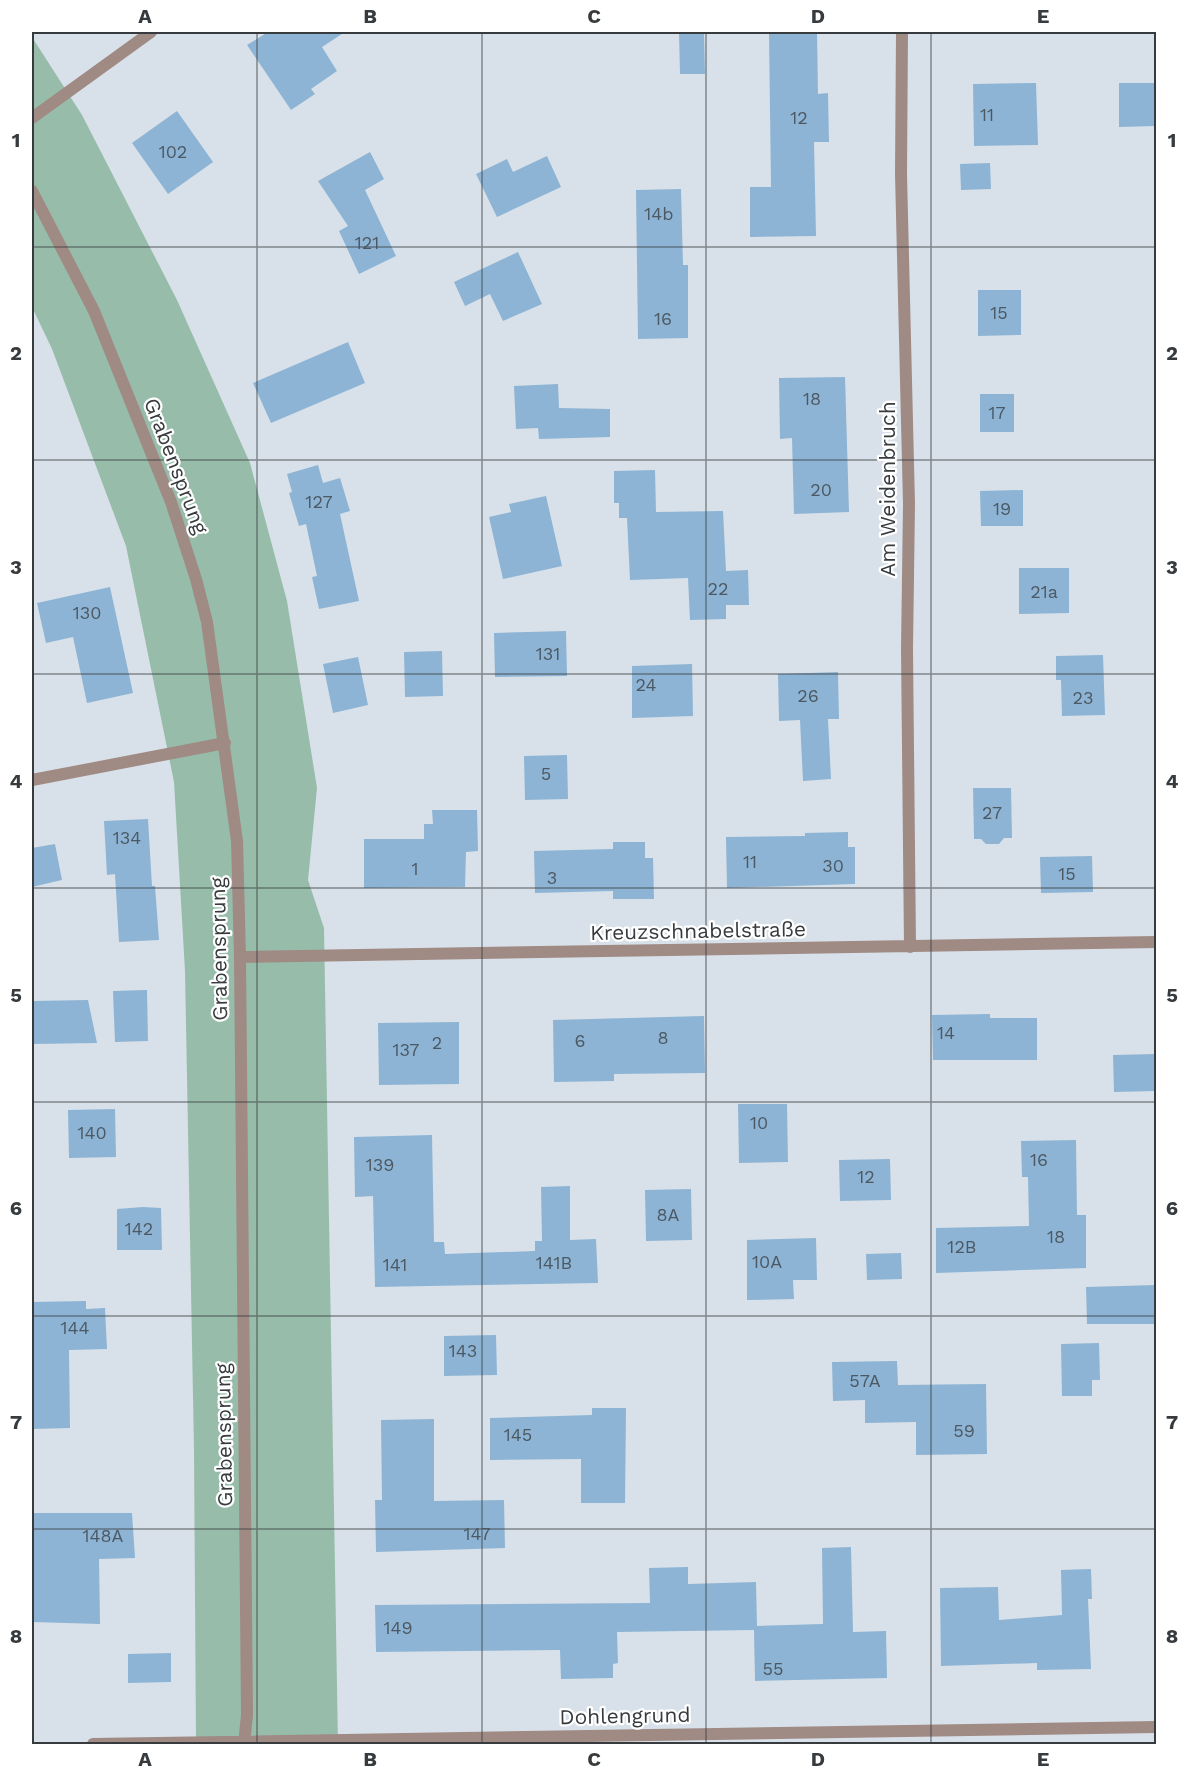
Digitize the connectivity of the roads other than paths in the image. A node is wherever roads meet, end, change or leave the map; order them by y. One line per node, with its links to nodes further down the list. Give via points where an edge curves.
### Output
1 (151, 32): 3 (street)
2 (902, 32): 8 (street, Am Weidenbruch, via 901,174 909,484)
3 (32, 118)
4 (32, 191): 5 (street, Grabensprung, via 94,311 171,502 207,622)
5 (225, 743): 6 (street); 9 (street, Grabensprung, via 237,841)
6 (32, 780)
7 (1156, 942): 8 (street, Kreuzschnabelstraße)
8 (910, 947): 9 (street, Kreuzschnabelstraße)
9 (240, 957): 11 (street, Grabensprung, via 247,1715)
10 (1156, 1727): 11 (street, Dohlengrund)
11 (244, 1743): 12 (street, Dohlengrund)
12 (93, 1744)

